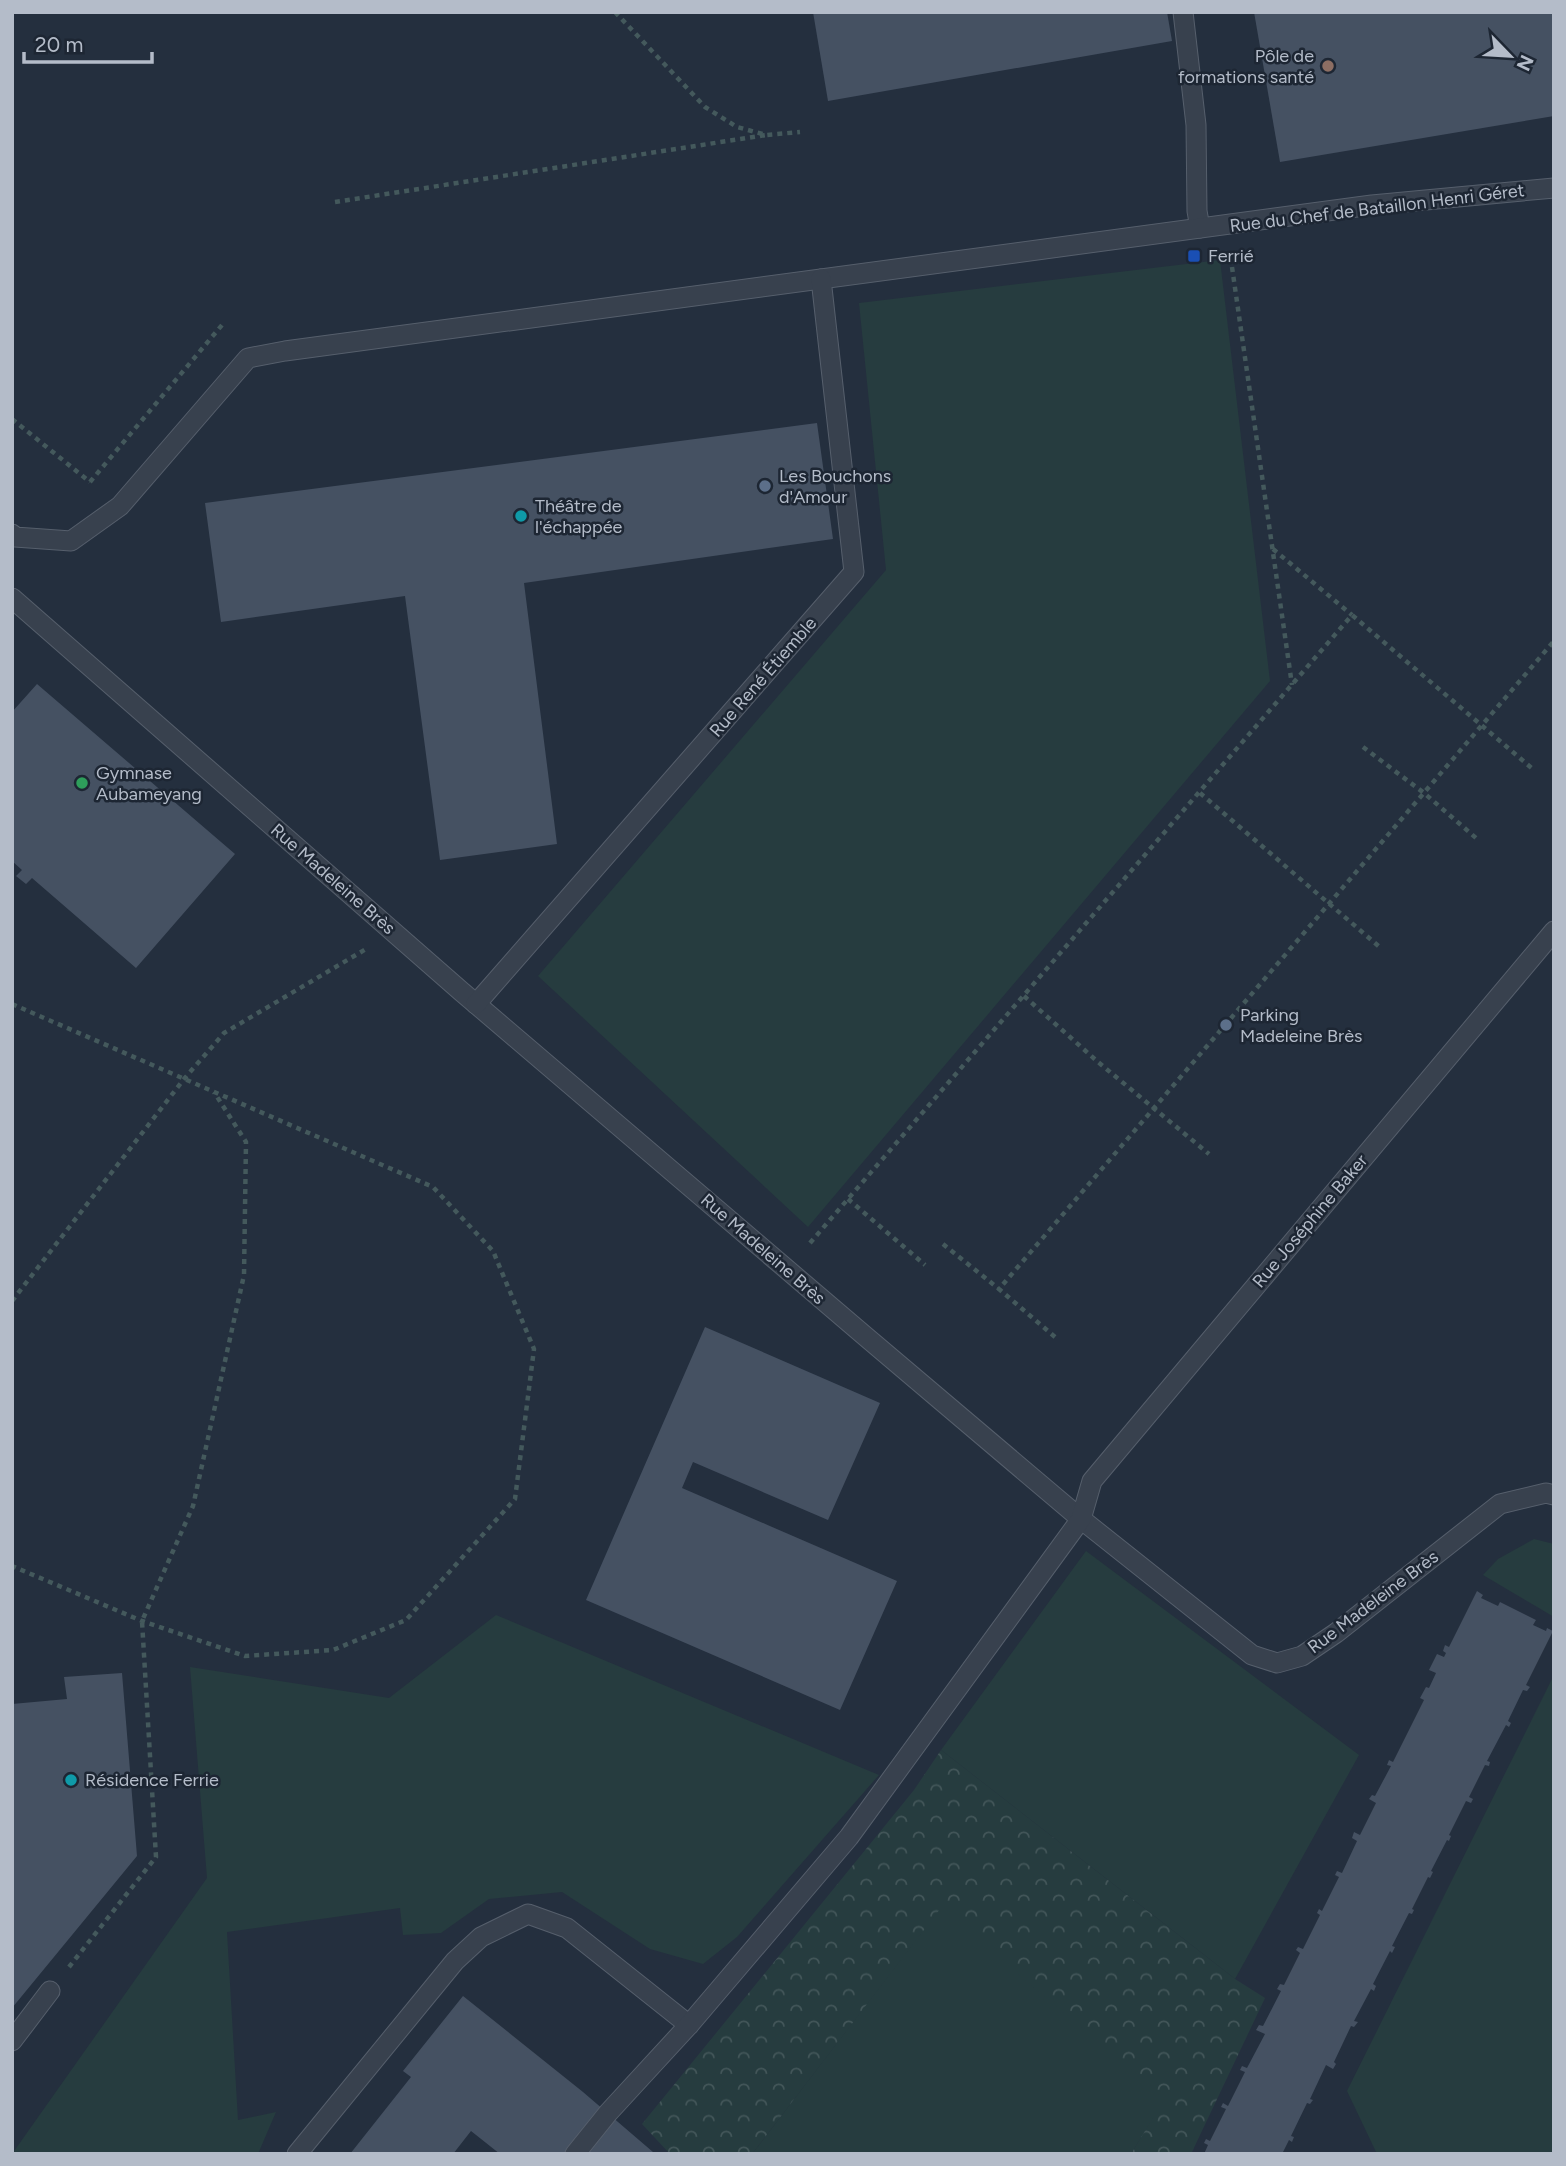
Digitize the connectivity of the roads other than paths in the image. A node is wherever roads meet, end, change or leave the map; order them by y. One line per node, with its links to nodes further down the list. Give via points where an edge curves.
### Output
1 (1183, 12): 3 (lane, via 1196,125)
2 (1554, 188): 3 (lane, Rue du Chef de Bataillon Henri Géret, via 1372,205)
3 (1200, 229): 4 (lane, Rue du Chef de Bataillon Henri Géret)
4 (821, 279): 5 (lane, Rue du Chef de Bataillon Henri Géret, via 248,358 120,506 71,541); 8 (lane, Rue René Étiemble, via 855,572)
5 (12, 534)
6 (12, 598): 8 (lane, Rue Madeleine Brès)
7 (1554, 931): 10 (lane, Rue Joséphine Baker, via 1092,1481)
8 (476, 1004): 10 (lane, Rue Madeleine Brès)
9 (1554, 1495): 10 (lane, Rue Madeleine Brès, via 1500,1504 1336,1633 1303,1656 1277,1663 1252,1655)
10 (1081, 1519): 12 (lane, Rue Joséphine Baker, via 849,1838)
11 (50, 1991): 13 (lane)
12 (689, 2025): 14 (lane, via 567,1928 528,1914 481,1937 455,1961); 15 (lane, Rue Joséphine Baker)
13 (12, 2041)
14 (298, 2154)
15 (575, 2154)

